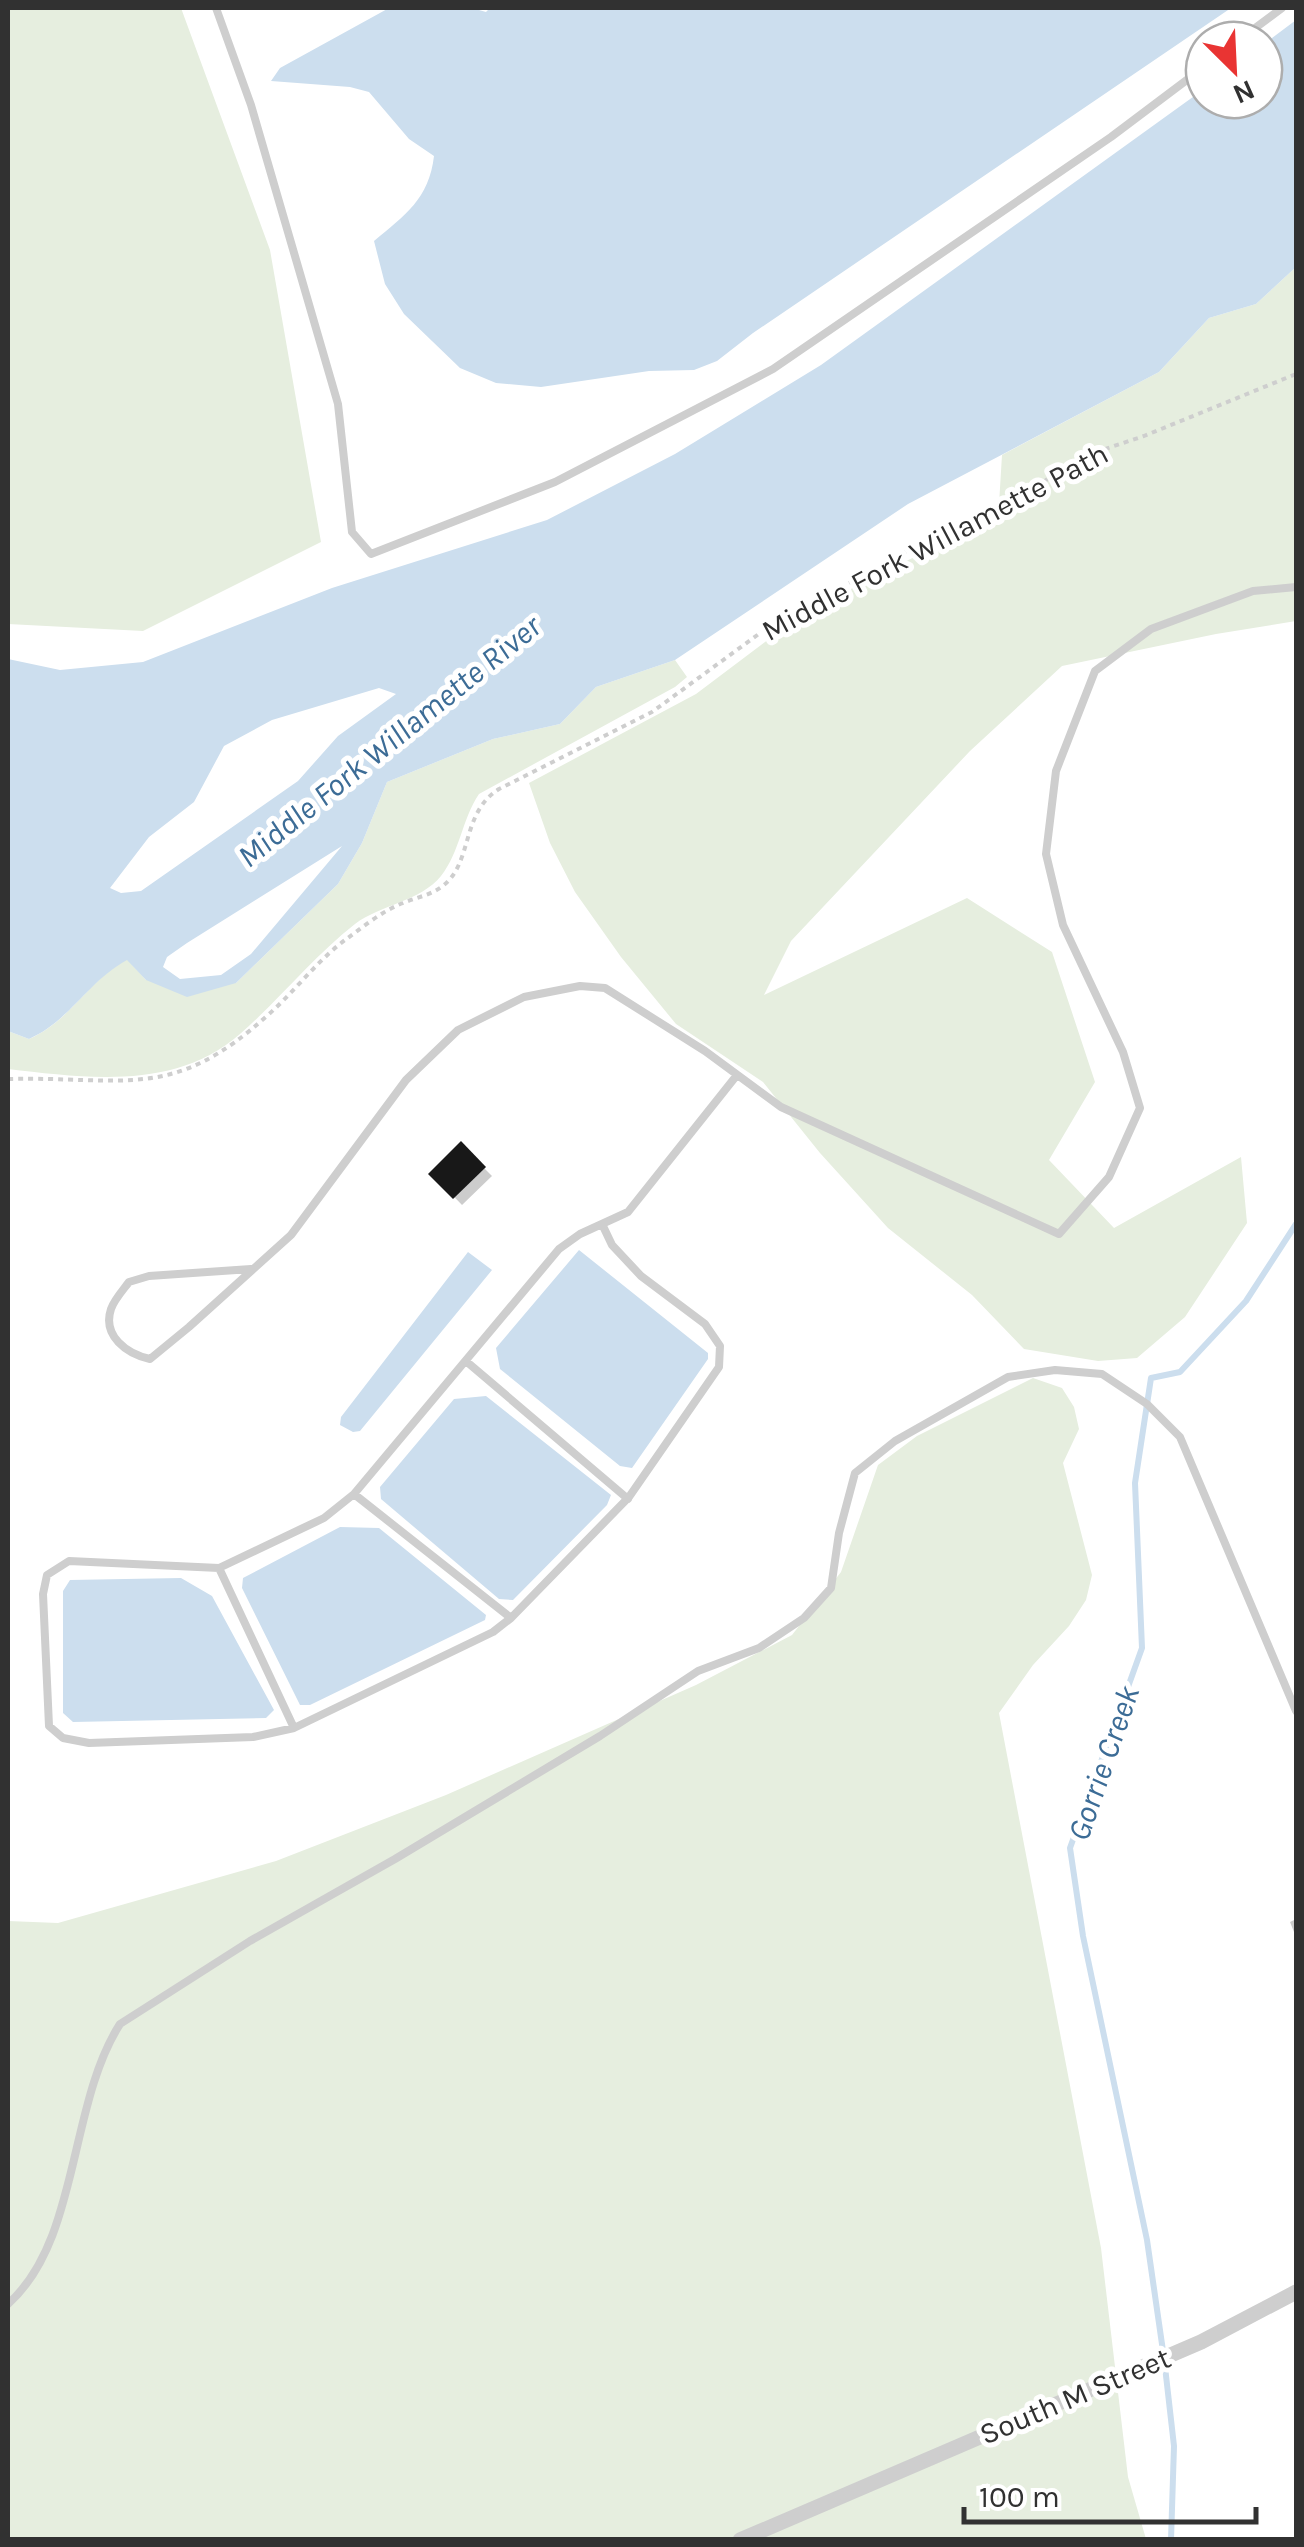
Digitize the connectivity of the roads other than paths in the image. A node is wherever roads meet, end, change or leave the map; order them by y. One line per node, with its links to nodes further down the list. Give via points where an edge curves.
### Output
1 (216, 8): 2 (lane, via 338,404 352,532 371,554 555,482 773,369)
2 (1184, 82)
3 (1296, 587): 4 (lane, via 1253,591 1151,629 1095,671 1056,771 1046,854 1059,908 1140,1108 1108,1177 1059,1234 782,1107)
4 (737, 1074): 5 (lane, via 628,1212); 6 (lane, via 605,988 524,997 458,1030 406,1080 291,1235)
5 (602, 1224): 7 (lane, via 559,1249); 9 (lane, via 641,1276 705,1324 720,1346 719,1368)
6 (251, 1269): 6 (lane, via 150,1359 129,1354 111,1331 110,1309 129,1282)
7 (467, 1362): 8 (lane); 9 (lane)
8 (354, 1494): 10 (lane, via 324,1518); 11 (lane)
9 (628, 1498): 11 (lane)
10 (219, 1568): 13 (lane); 13 (lane, via 69,1562 47,1575 49,1726 63,1738 89,1743 254,1737)
11 (510, 1618): 13 (lane)
12 (1296, 1711): 15 (lane, via 1180,1437 1102,1374 1055,1370 1008,1377 895,1441 855,1474 831,1588 804,1618 760,1648 698,1672 120,2024 88,2104 44,2260)
13 (294, 1728)
14 (1296, 2292): 16 (street, South M Street, via 1201,2342)
15 (8, 2304)
16 (740, 2540)

